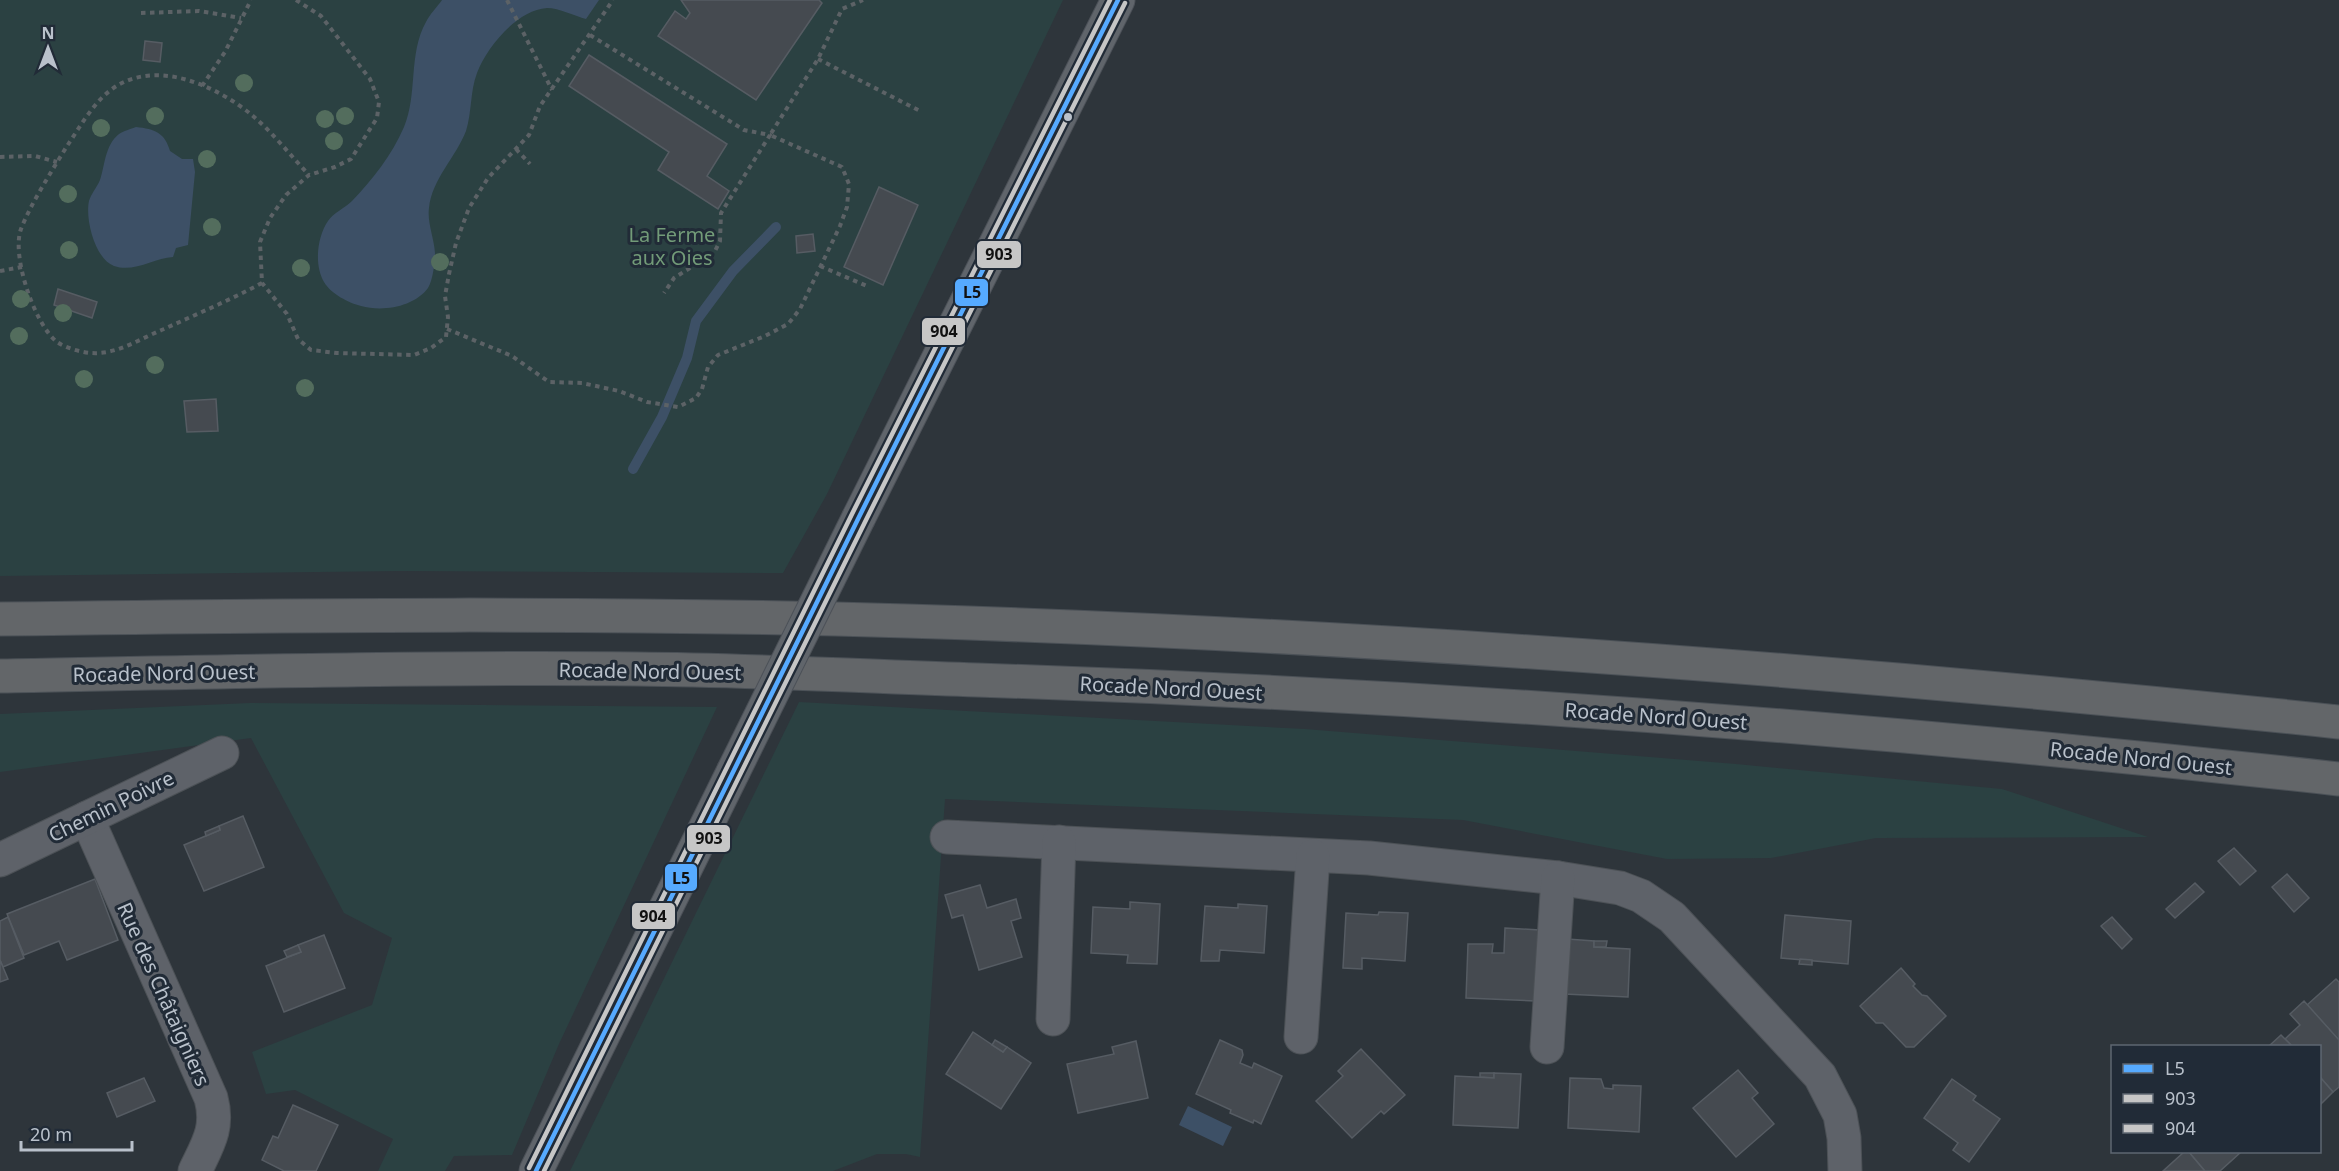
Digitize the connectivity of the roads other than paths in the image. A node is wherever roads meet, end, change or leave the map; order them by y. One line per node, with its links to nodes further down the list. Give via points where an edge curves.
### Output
1 (1118, 0): 17 (main road, bridge)
2 (0, 619): 4 (highway, via 677,616 1228,633 1839,673)
3 (0, 676): 6 (highway, Rocade Nord Ouest, via 451,668 641,669 1131,685 1670,716 2037,747)
4 (2339, 722)
5 (222, 753): 7 (street, Chemin Poivre)
6 (2339, 779)
7 (87, 818): 11 (street, Chemin Poivre); 16 (street, Rue des Châtaigniers, via 211,1098 214,1128)
8 (946, 837): 9 (street)
9 (1059, 842): 10 (street); 13 (street)
10 (1313, 856): 12 (street, via 1369,858); 14 (street)
11 (0, 860)
12 (1558, 878): 15 (street); 18 (street, via 1620,888 1658,906 1685,929 1820,1076 1840,1115)
13 (1053, 1019)
14 (1301, 1037)
15 (1547, 1047)
16 (195, 1171)
17 (536, 1171)
18 (1845, 1171)

